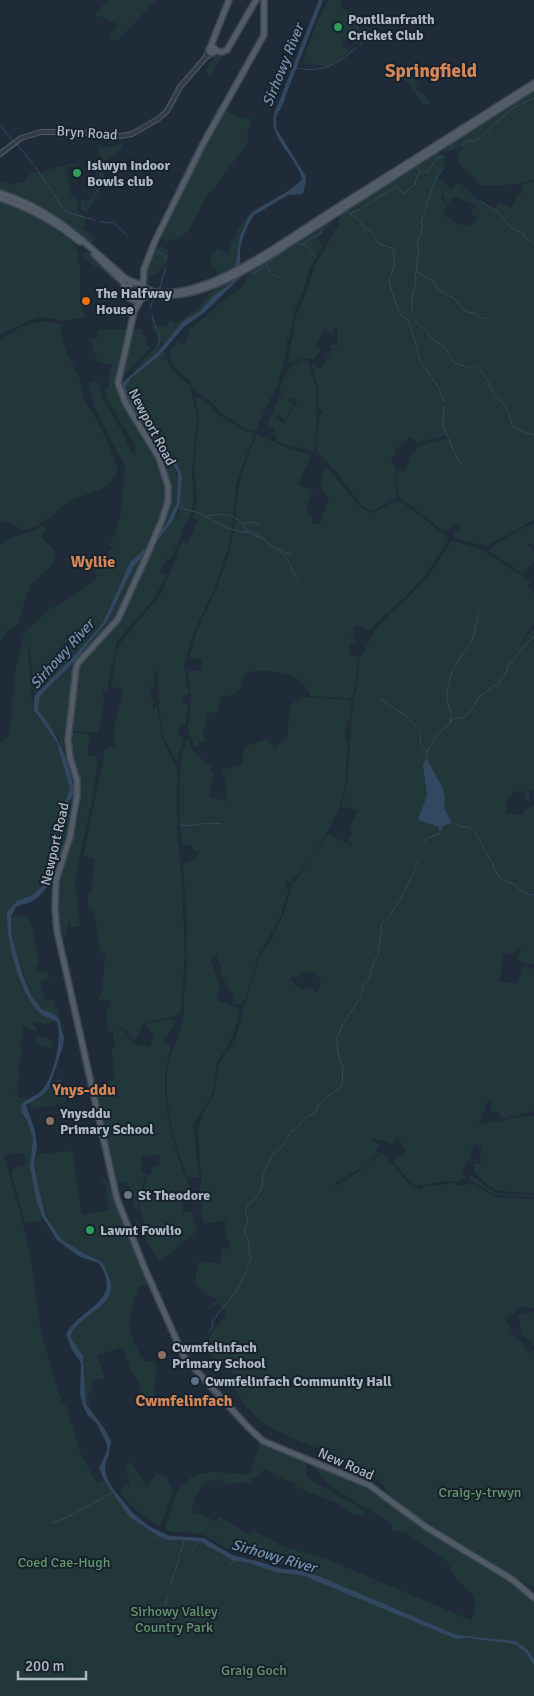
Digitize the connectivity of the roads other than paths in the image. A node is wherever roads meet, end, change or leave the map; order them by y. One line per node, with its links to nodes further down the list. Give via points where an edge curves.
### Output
1 (229, 0): 5 (main road, via 213,40)
2 (252, 0): 5 (main road, via 225,48)
3 (256, 0): 5 (main road, via 227,50)
4 (264, 0): 11 (main road, via 264,35 186,178 151,250)
5 (214, 50): 8 (street, Bryn Road, via 180,87 167,111 158,120 132,134 114,137 82,132 41,132 21,138)
6 (534, 83): 15 (main road, via 235,271 207,284)
7 (534, 87): 15 (main road, via 257,264 200,290 176,295)
8 (0, 154)
9 (0, 193): 12 (main road, via 58,221 123,277)
10 (0, 198): 14 (main road, via 38,214 70,234 121,280)
11 (143, 274): 12 (main road); 13 (main road)
12 (134, 282): 13 (main road); 14 (main road)
13 (143, 287): 15 (main road); 16 (main road)
14 (126, 290): 17 (main road)
15 (155, 294): 16 (main road)
16 (142, 298): 17 (main road); 18 (main road, Newport Road)
17 (131, 299): 18 (main road, Newport Road)
18 (134, 312): 19 (main road, Newport Road, via 118,383 126,404 155,450 168,486 168,501 118,619 76,669 68,740 78,796 55,888 57,931 111,1177 121,1212)
19 (172, 1330): 20 (main road, New Road, via 187,1362 263,1441 369,1484 426,1527 513,1580)
20 (534, 1598)

